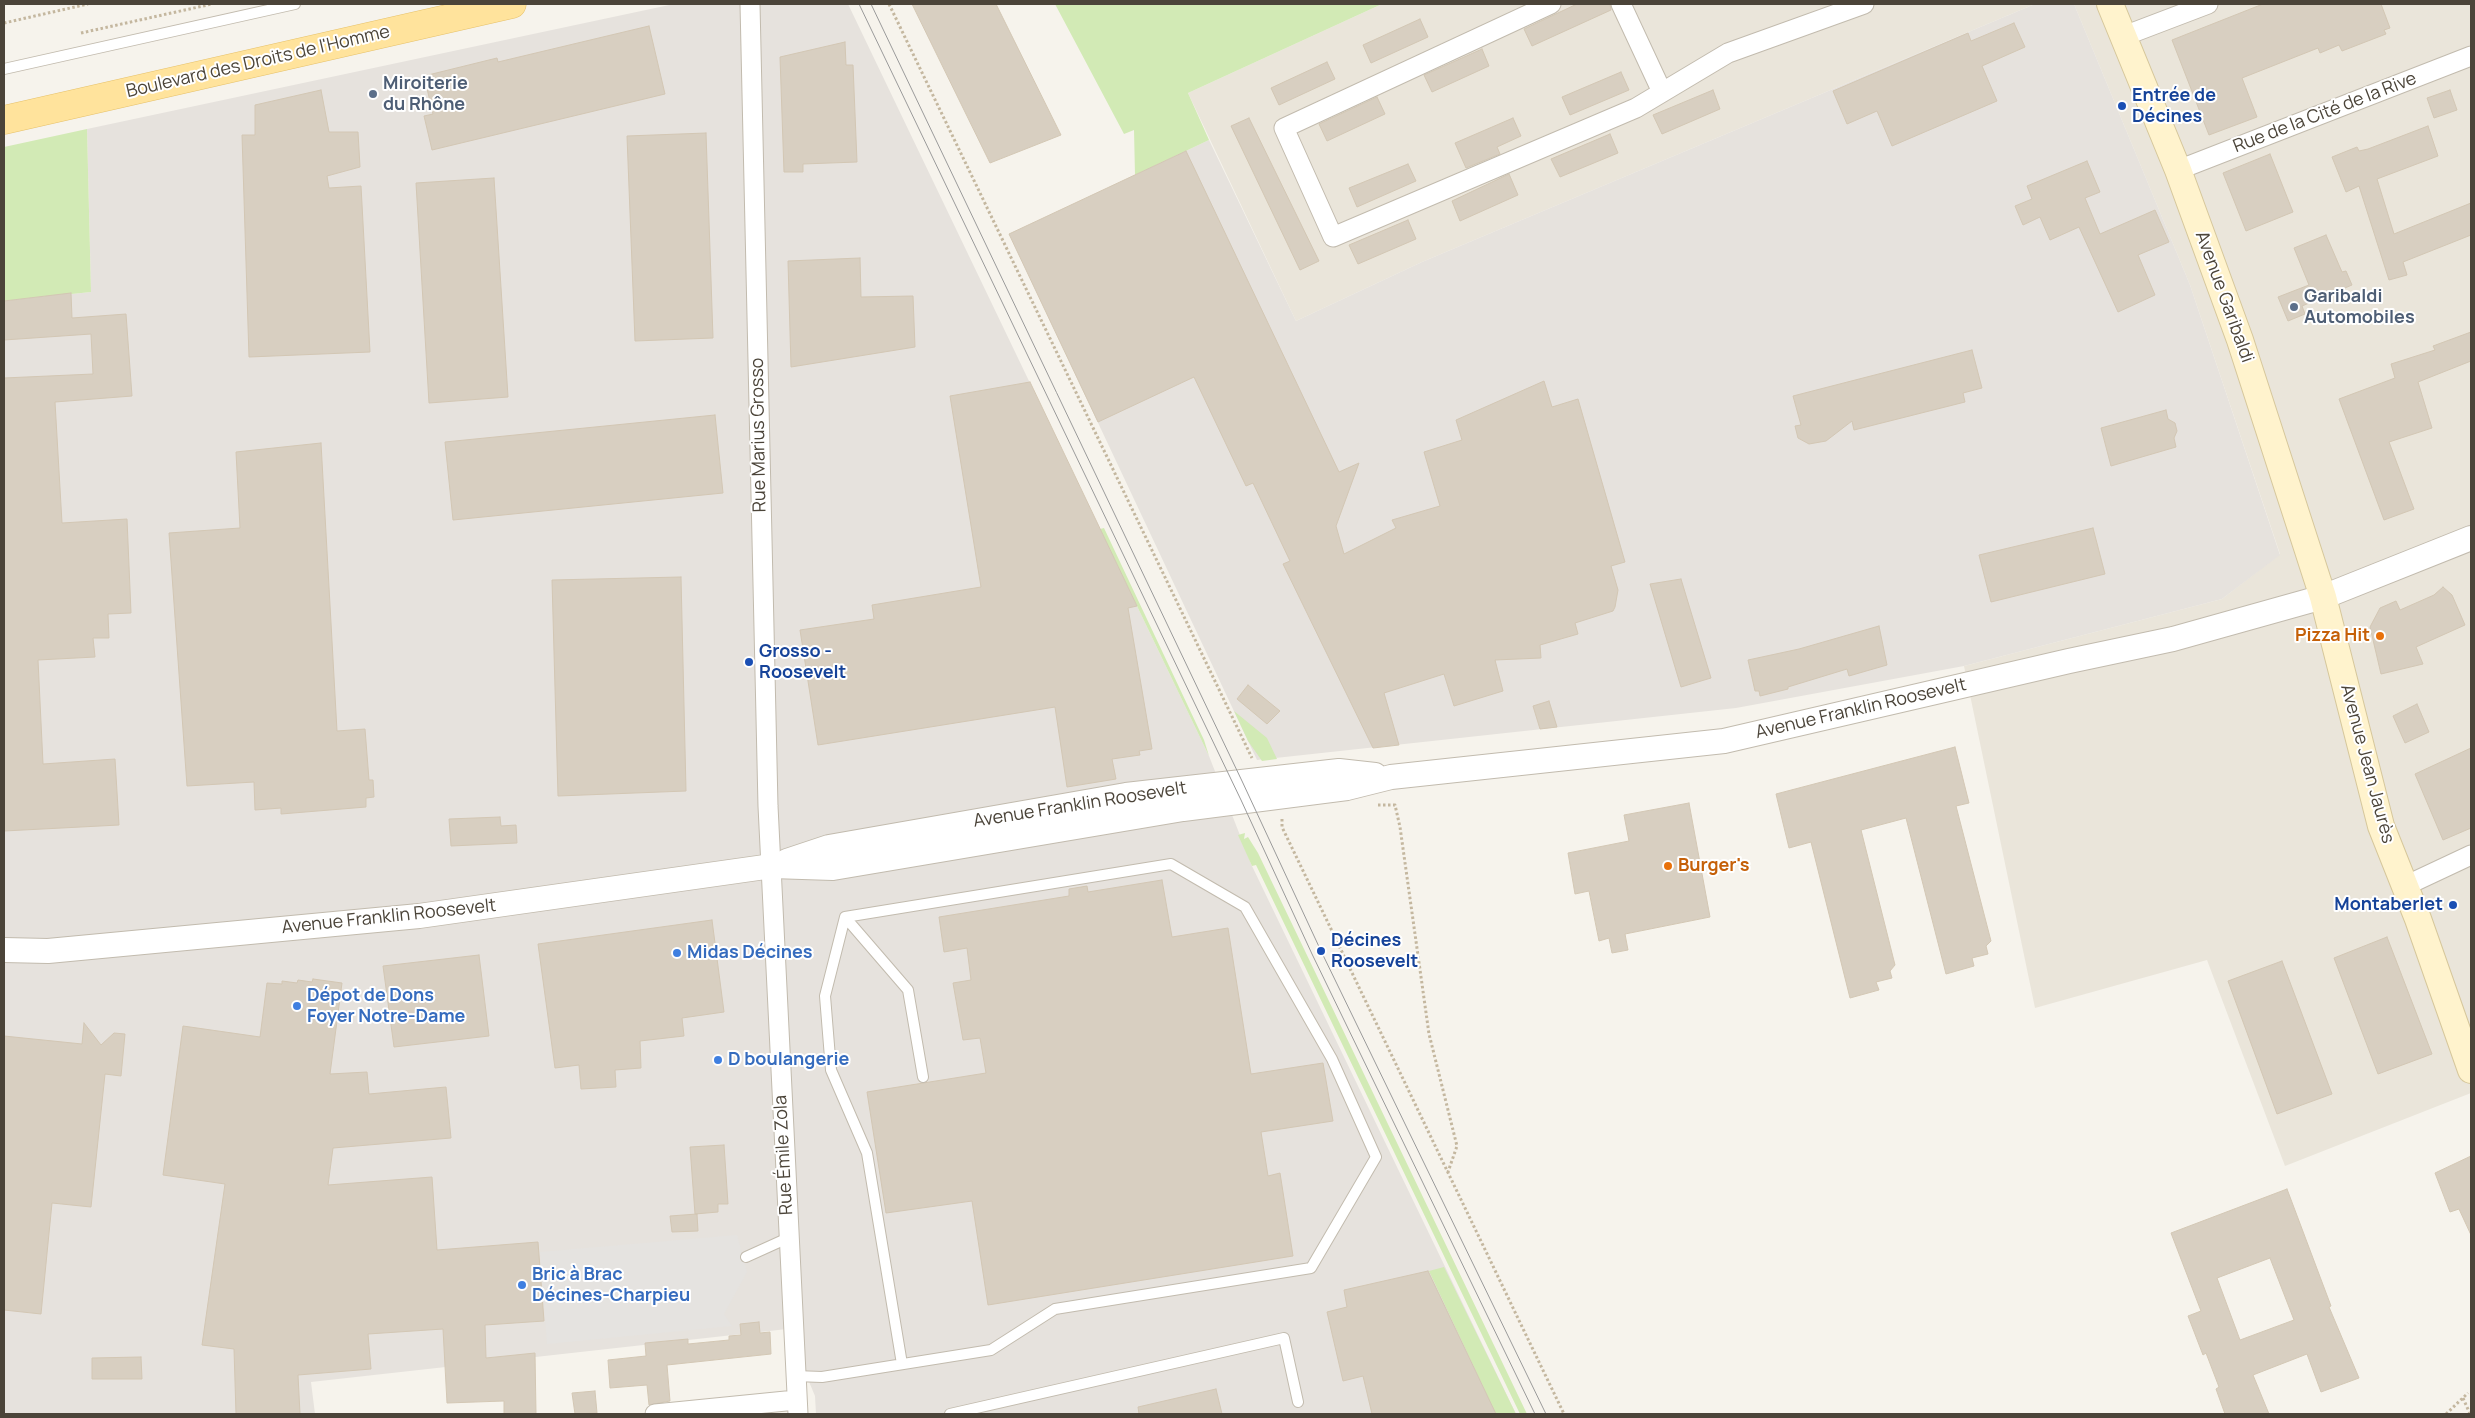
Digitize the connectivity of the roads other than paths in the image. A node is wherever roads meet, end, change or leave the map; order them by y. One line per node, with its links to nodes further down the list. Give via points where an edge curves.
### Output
1 (296, 4): 11 (lane)
2 (512, 4): 13 (main road, Boulevard des Droits de l'Homme)
3 (750, 4): 18 (street, Rue Marius Grosso)
4 (1551, 4): 12 (street, via 1284,128 1333,237 1636,108)
5 (1621, 4): 12 (street)
6 (1864, 4): 12 (street, via 1728,53)
7 (2110, 4): 9 (main road, Avenue Garibaldi)
8 (2208, 4): 9 (street)
9 (2124, 36): 14 (main road, Avenue Garibaldi)
10 (2471, 56): 14 (street, Rue de la Cité de la Rive)
11 (4, 69)
12 (1662, 92)
13 (4, 120)
14 (2178, 170): 16 (main road, Avenue Garibaldi, via 2240,340)
15 (2471, 538): 16 (street, Avenue Franklin Roosevelt)
16 (2323, 597): 18 (street, Avenue Franklin Roosevelt, via 2173,639 2069,660 1724,741 1391,777 1347,788 1182,798 833,868); 19 (main road, Avenue Jean Jaurès, via 2381,826)
17 (2471, 855): 19 (street)
18 (772, 866): 21 (street, Avenue Franklin Roosevelt, via 400,918 48,950); 24 (street, Rue Émile Zola)
19 (2405, 886): 22 (main road, Avenue Jean Jaurès)
20 (845, 917): 23 (lane, via 908,990); 26 (lane, via 825,996 831,1070 867,1153); 26 (lane, via 1170,864 1245,908 1332,1059 1376,1157 1311,1268 1055,1309 991,1350)
21 (4, 950)
22 (2471, 1070)
23 (923, 1077)
24 (788, 1238): 25 (lane); 27 (street, Rue Émile Zola)
25 (746, 1258)
26 (902, 1364): 27 (lane, via 822,1377)
27 (795, 1376): 29 (street, Rue Émile Zola)
28 (1298, 1402): 31 (lane, via 1284,1338)
29 (797, 1407): 30 (street)
30 (655, 1414)
31 (950, 1414)

